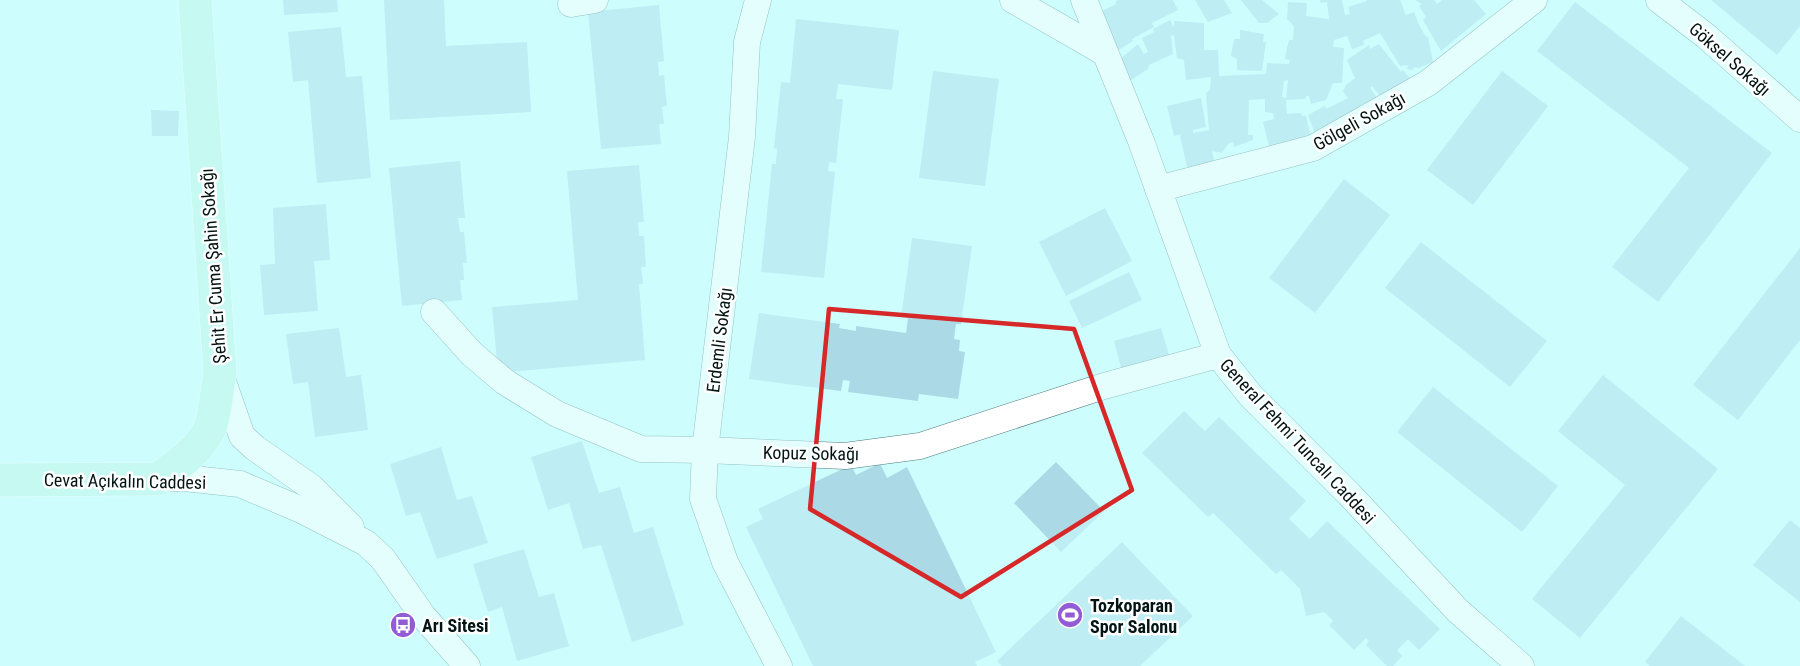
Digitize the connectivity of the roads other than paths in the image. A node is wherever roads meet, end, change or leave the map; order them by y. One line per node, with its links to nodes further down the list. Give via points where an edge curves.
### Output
1 (195, 0): 12 (main road, Şehit Er Cuma Şahin Sokağı)
2 (758, 0): 13 (street, Erdemli Sokağı, via 747,42 742,137)
3 (1013, 0): 7 (street)
4 (1084, 0): 7 (street, General Fehmi Tuncalı Caddesi)
5 (1534, 0): 9 (street, Gölgeli Sokağı, via 1428,83 1313,148)
6 (1659, 0): 8 (street, Göksel Sokağı, via 1706,36)
7 (1105, 53): 9 (street, General Fehmi Tuncalı Caddesi)
8 (1800, 120)
9 (1158, 189): 11 (street, General Fehmi Tuncalı Caddesi)
10 (434, 312): 13 (street, Kopuz Sokağı, via 472,354 505,382 557,414 641,449)
11 (1218, 355): 13 (street, Kopuz Sokağı, via 1104,386 920,446 845,456); 19 (street, General Fehmi Tuncalı Caddesi, via 1251,396 1458,611)
12 (220, 373): 14 (main road, via 210,429 190,453); 16 (street, Şehit Er Cuma Şahin Sokağı, via 242,436 311,487)
13 (705, 450): 18 (street, Erdemli Sokağı, via 703,499 725,562)
14 (158, 479): 15 (main road, Cevat Açıkalın Caddesi); 16 (street, Cevat Açıkalın Caddesi, via 240,484)
15 (0, 480)
16 (366, 543): 17 (street, Cevat Açıkalın Caddesi)
17 (467, 666)
18 (779, 666)
19 (1521, 666)

